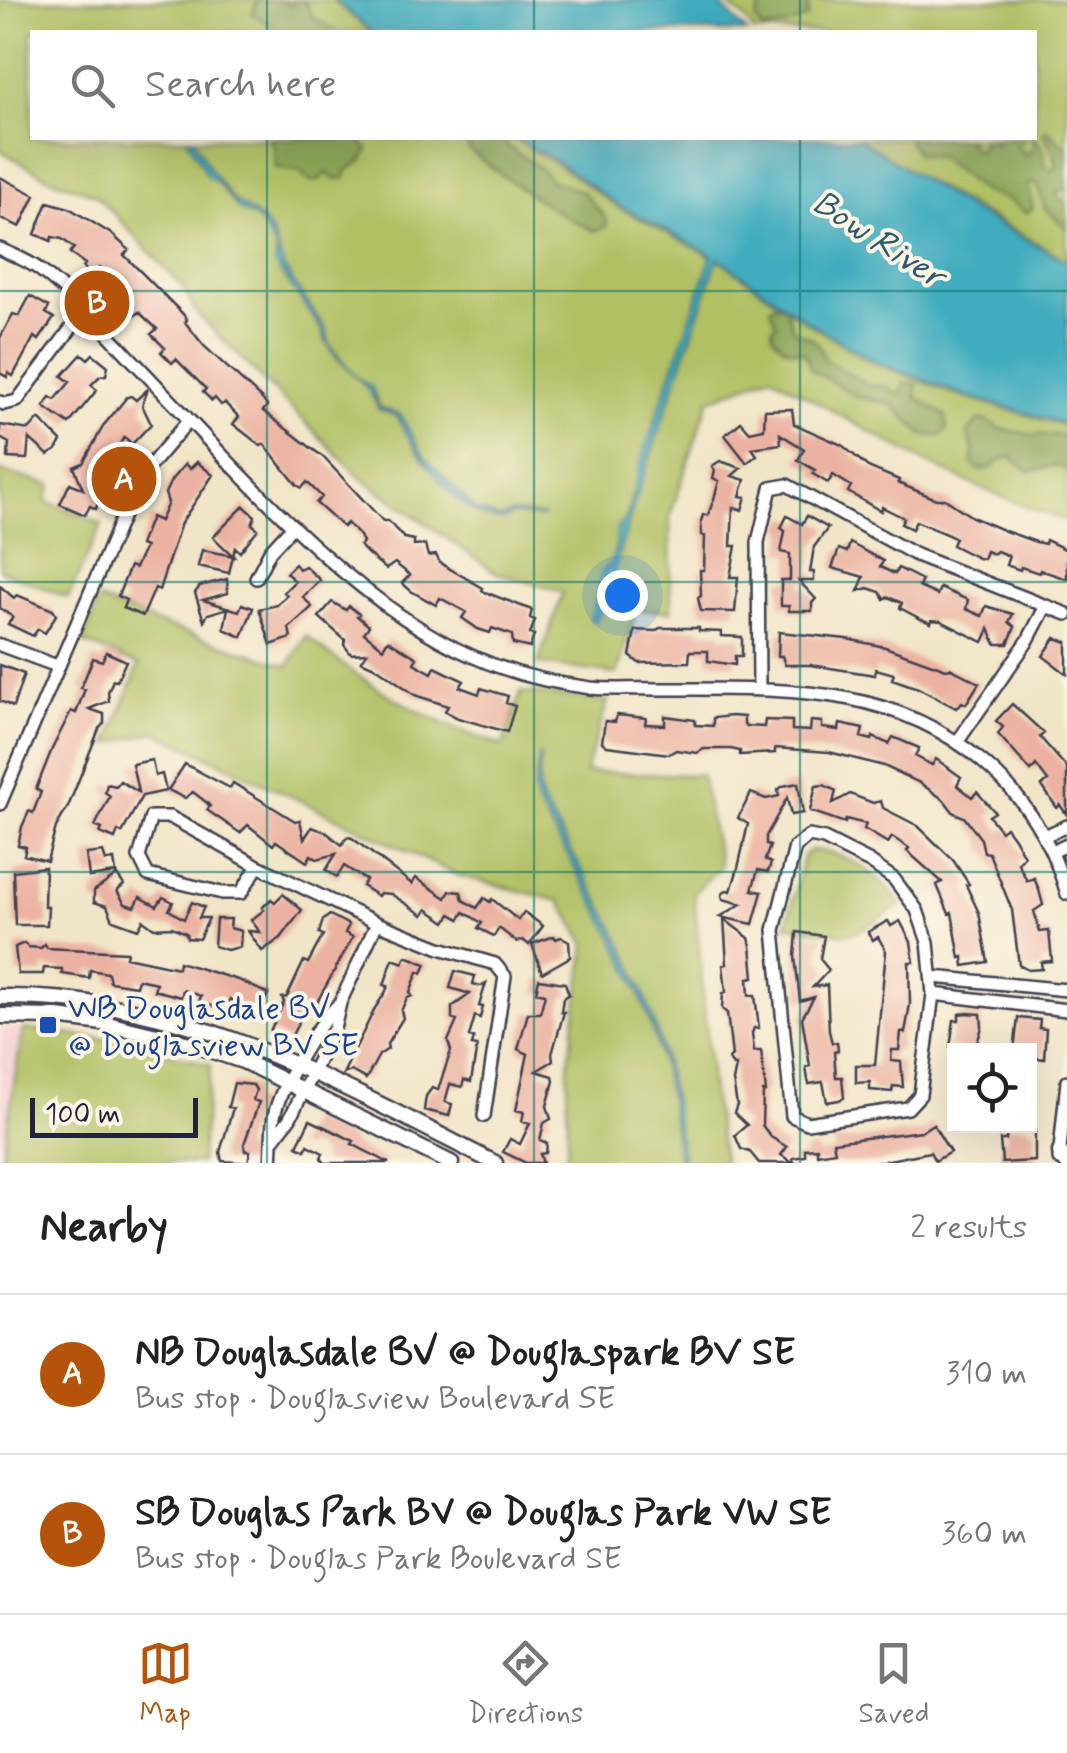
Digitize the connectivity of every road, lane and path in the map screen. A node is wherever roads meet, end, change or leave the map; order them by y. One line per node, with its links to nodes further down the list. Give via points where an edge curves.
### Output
1 (0, 249): 2 (street, via 38,268)
2 (84, 311): 3 (street, via 17,400); 4 (street)
3 (0, 402)
4 (189, 420): 5 (street); 10 (street, via 131,488)
5 (293, 526): 6 (street); 11 (street, via 413,624 528,676 592,688)
6 (256, 578)
7 (1046, 606): 8 (street); 11 (street, via 916,555 787,485 770,488 758,542); 12 (street)
8 (1067, 614)
9 (0, 644): 10 (street)
10 (58, 666): 13 (street)
11 (759, 690): 12 (street, via 846,696 888,707)
12 (958, 740): 15 (street, via 996,773)
13 (0, 804)
14 (1067, 826): 15 (street)
15 (1044, 836): 17 (street)
16 (1067, 844): 17 (street)
17 (1052, 852): 19 (street)
18 (258, 866): 18 (street, via 170,817 151,818 139,858 148,874 222,893 241,893); 20 (street)
19 (1067, 894)
20 (377, 923): 27 (street, via 334,1029); 30 (street, via 495,964 505,976)
21 (933, 977): 22 (street); 23 (street); 23 (street, via 917,910 894,879 824,838 809,836 795,847 774,930 792,1116 807,1122 908,1108 920,1095)
22 (1067, 990)
23 (933, 994): 25 (street)
24 (0, 997): 27 (street, via 58,997 162,1016 250,1044)
25 (1067, 1010)
26 (0, 1016): 29 (street, via 58,1016 156,1034 242,1061)
27 (304, 1070): 29 (street); 34 (street)
28 (1067, 1081): 31 (street)
29 (295, 1087): 32 (street, via 273,1120); 33 (street)
30 (484, 1116)
31 (1062, 1160)
32 (271, 1163)
33 (451, 1163)
34 (495, 1163)

